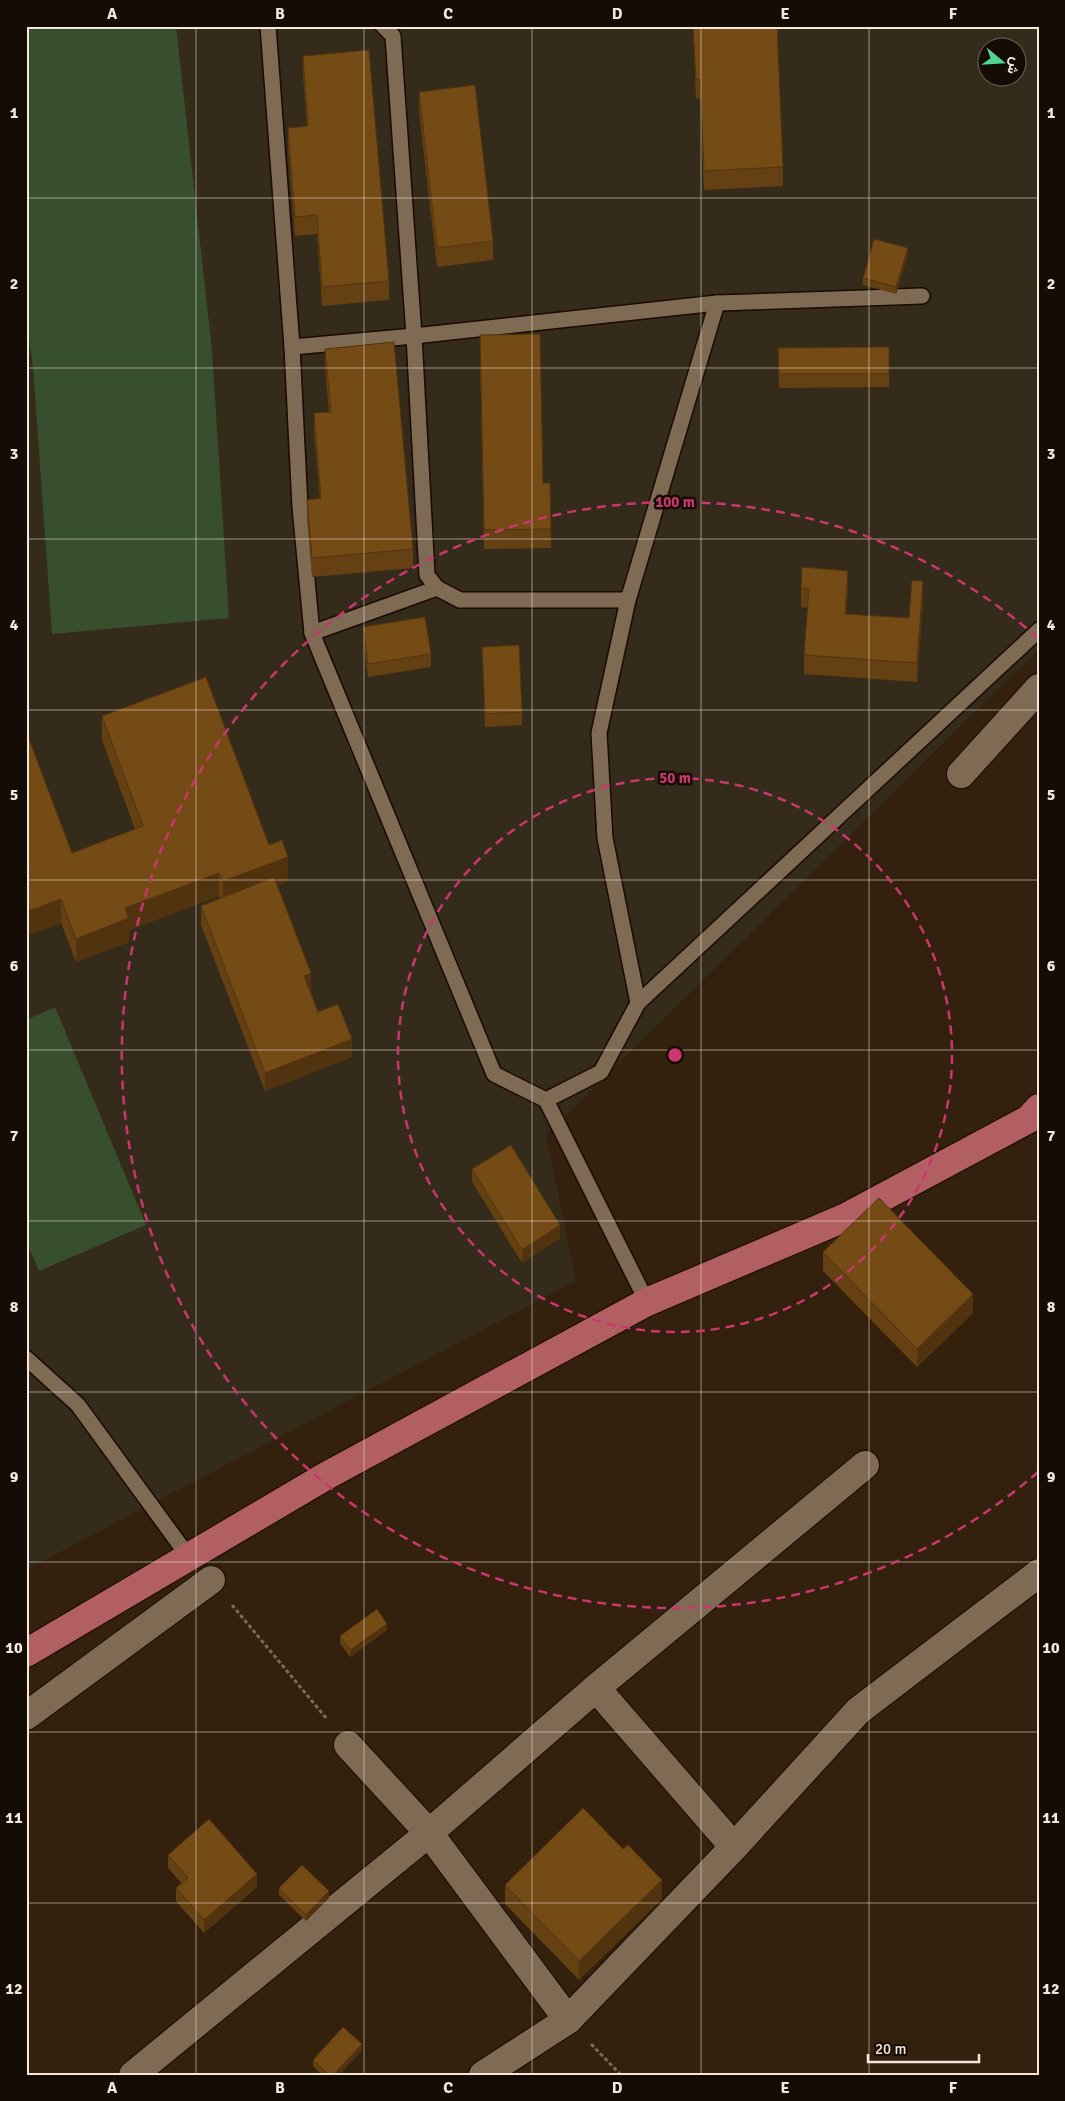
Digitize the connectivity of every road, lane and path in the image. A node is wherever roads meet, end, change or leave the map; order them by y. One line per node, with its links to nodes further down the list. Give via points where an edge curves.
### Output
1 (268, 26): 6 (lane)
2 (383, 26): 5 (lane, via 393,36)
3 (922, 296): 4 (lane)
4 (717, 303): 5 (lane); 8 (lane)
5 (414, 336): 6 (lane); 7 (lane, via 427,575)
6 (292, 347): 10 (lane, via 300,507)
7 (436, 588): 8 (lane, via 460,600); 10 (lane)
8 (628, 600): 13 (lane, via 599,733 605,838)
9 (1039, 630): 13 (lane)
10 (312, 633): 14 (lane, via 494,1074)
11 (1039, 688): 12 (street)
12 (961, 774)
13 (638, 1002): 14 (lane, via 601,1072)
14 (546, 1100): 16 (lane)
15 (1039, 1108): 16 (main road, via 1029,1119 844,1218)
16 (647, 1302): 19 (main road, via 326,1476)
17 (26, 1358): 19 (lane, via 78,1405)
18 (865, 1465): 23 (street)
19 (188, 1556): 22 (main road)
20 (1039, 1573): 27 (street, via 858,1711)
21 (211, 1580): 24 (street); 25 (path)
22 (26, 1653)
23 (596, 1688): 26 (street); 27 (street)
24 (26, 1716)
25 (348, 1745): 26 (street)
26 (429, 1833): 28 (street); 29 (street)
27 (734, 1847): 28 (street)
28 (568, 2020): 30 (street); 31 (path)
29 (132, 2075)
30 (483, 2075)
31 (620, 2075)

